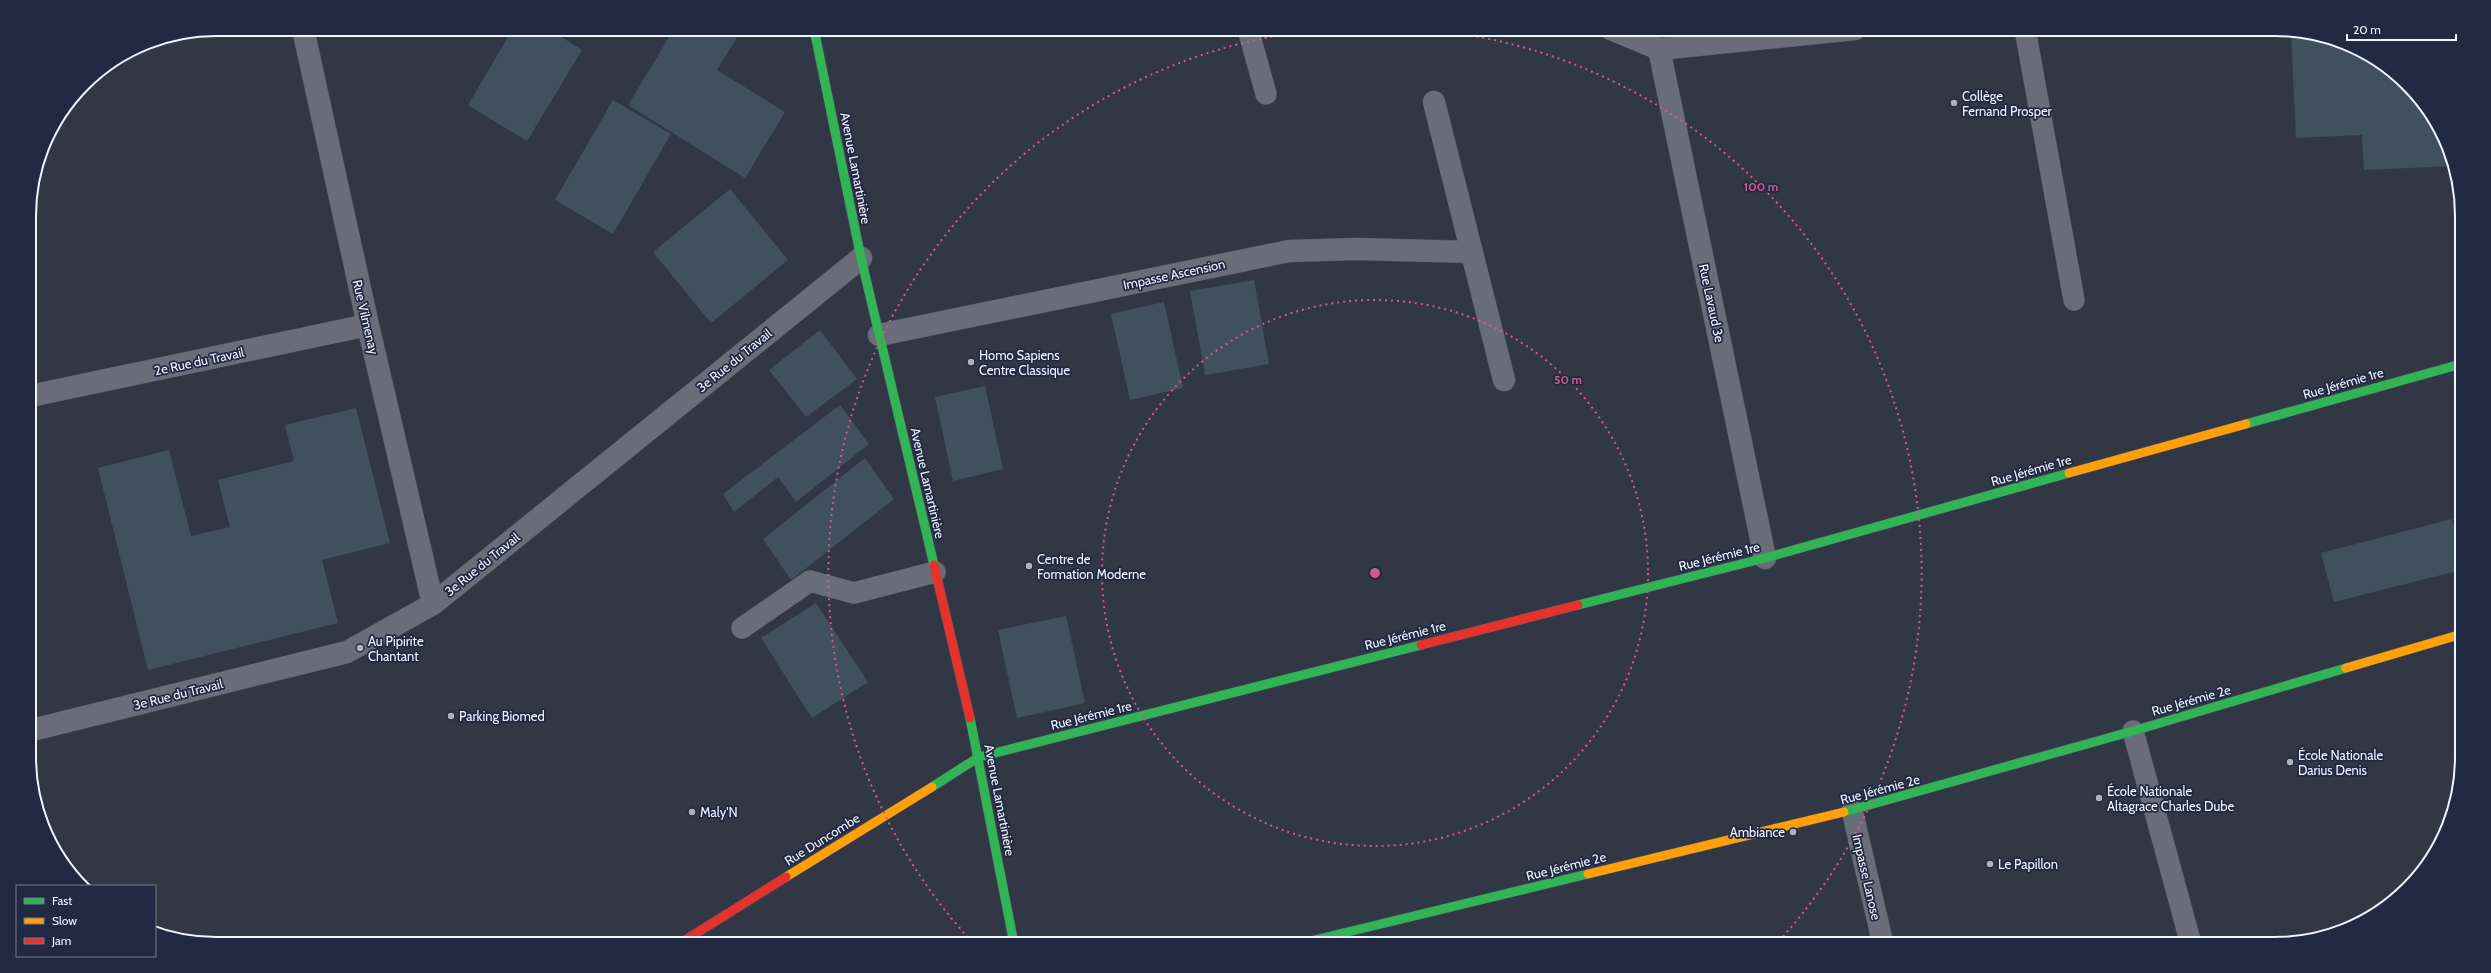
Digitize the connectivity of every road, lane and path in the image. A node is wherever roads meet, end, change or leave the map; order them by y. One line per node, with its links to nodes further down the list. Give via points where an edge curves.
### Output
1 (304, 36): 13 (street, Rue Vilmenay)
2 (815, 36): 11 (street, Avenue Lamartinière)
3 (1250, 36): 8 (lane)
4 (1628, 36): 7 (street)
5 (1786, 36): 7 (street)
6 (2027, 36): 12 (lane)
7 (1659, 49): 18 (street, Rue Lavaud 3e)
8 (1266, 94)
9 (1434, 102): 10 (street)
10 (1472, 252): 14 (street, Impasse Ascension, via 1289,250); 16 (street)
11 (861, 258): 14 (street, Avenue Lamartinière); 20 (street, 3e Rue du Travail)
12 (2074, 300)
13 (368, 325): 17 (street, 2e Rue du Travail); 20 (street, Rue Vilmenay)
14 (879, 336): 19 (street, Avenue Lamartinière)
15 (2455, 366): 18 (street, Rue Jérémie 1re)
16 (1504, 380)
17 (36, 395)
18 (1765, 558): 25 (street, Rue Jérémie 1re)
19 (935, 572): 21 (lane, via 854,593 810,581); 25 (street, Avenue Lamartinière)
20 (433, 604): 23 (street, 3e Rue du Travail, via 347,652)
21 (742, 628)
22 (2455, 636): 24 (street, Rue Jérémie 2e)
23 (36, 729)
24 (2133, 731): 26 (street, Rue Jérémie 2e); 31 (lane)
25 (979, 757): 27 (street, Rue Duncombe); 28 (street, Avenue Lamartinière)
26 (1852, 810): 29 (street, Rue Jérémie 2e); 30 (lane, Impasse Lanose)
27 (690, 937)
28 (1013, 937)
29 (1327, 937)
30 (1881, 937)
31 (2189, 937)

